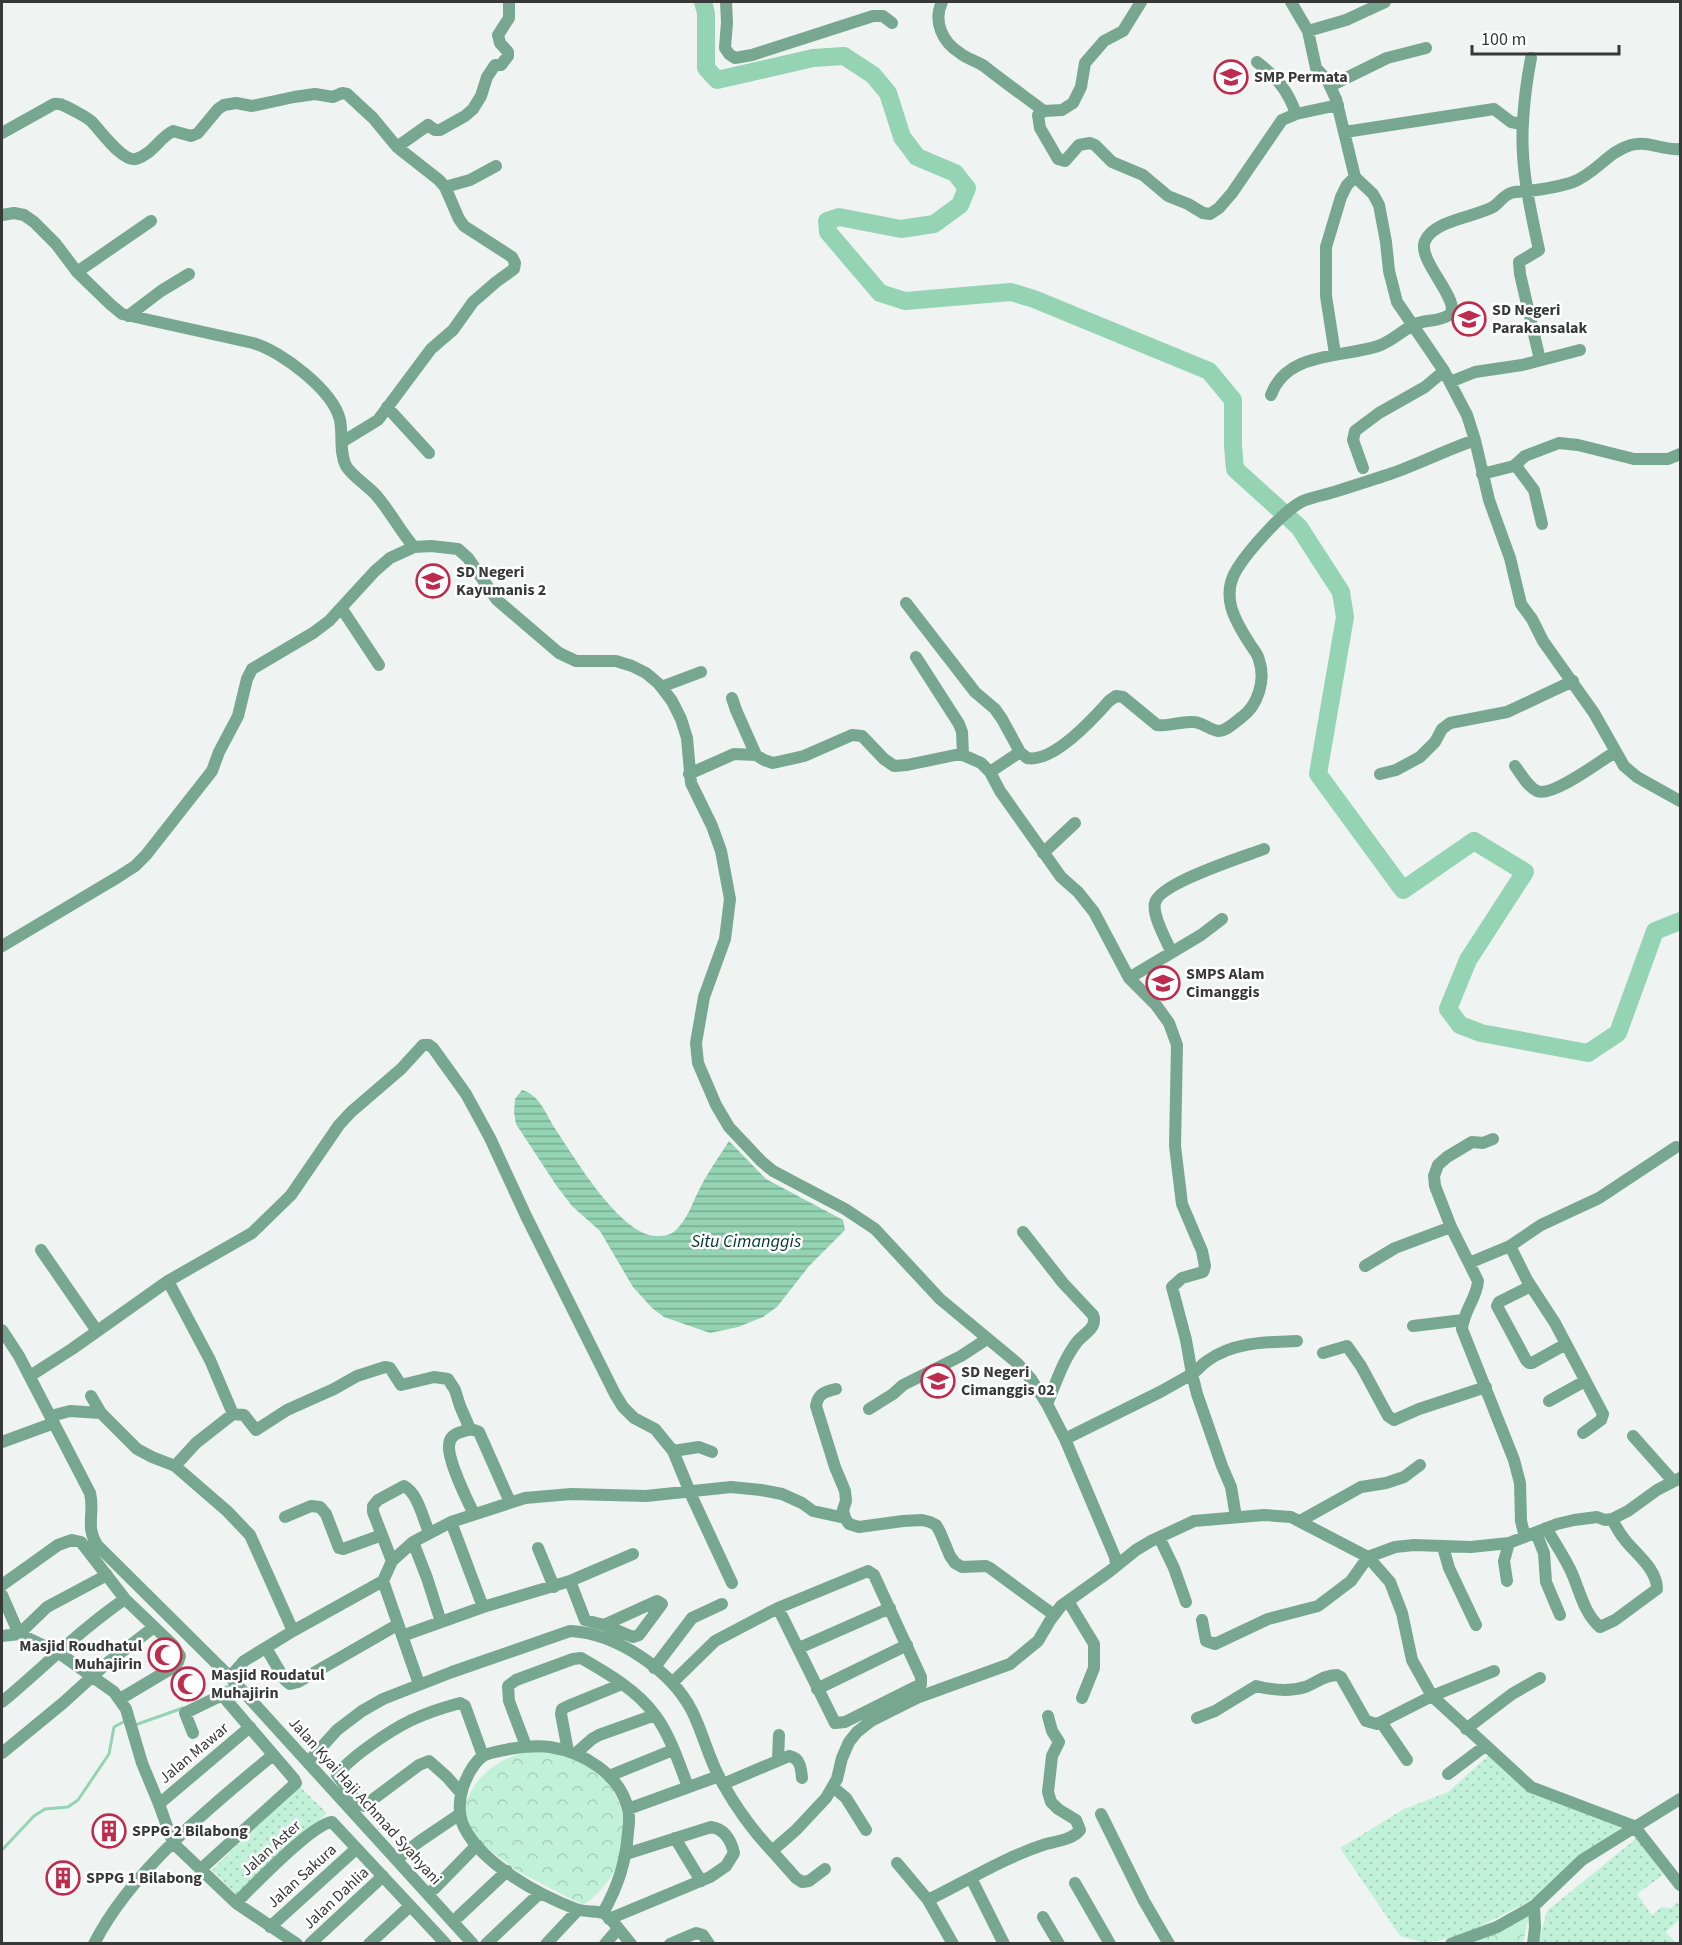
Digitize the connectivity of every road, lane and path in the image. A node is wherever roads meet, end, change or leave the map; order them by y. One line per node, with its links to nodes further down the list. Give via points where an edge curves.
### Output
1 (509, 2): 19 (street, via 509,18 498,35 508,56 487,77 473,109 440,130 428,125)
2 (729, 2): 7 (street, via 726,48 735,58 873,16 884,16)
3 (942, 2): 14 (street, via 938,25 957,51 983,65)
4 (1141, 2): 14 (street, via 1123,31 1104,41 1084,63 1081,87 1073,103 1062,110)
5 (1291, 2): 8 (street)
6 (1385, 2): 8 (street, via 1346,21)
7 (892, 23)
8 (1308, 31): 12 (street, via 1316,68)
9 (1426, 48): 12 (street, via 1387,58)
10 (1531, 58): 16 (street)
11 (1257, 62): 15 (street, via 1284,86)
12 (1330, 86): 13 (street)
13 (1338, 105): 15 (street); 17 (street)
14 (1044, 111): 15 (street, via 1038,115 1040,128 1058,159 1065,161 1079,145 1090,143 1112,162 1143,175 1163,193 1206,215 1232,194 1279,123)
15 (1296, 114)
16 (1522, 124): 17 (street, via 1510,122 1494,109); 24 (street)
17 (1344, 132): 22 (street)
18 (2, 133): 19 (street, via 63,104 90,120 119,152 134,160 173,132 190,136 198,133 224,105 252,106 342,93 373,118)
19 (397, 147): 23 (street)
20 (1680, 149): 24 (street, via 1631,145 1575,181)
21 (496, 166): 23 (street, via 470,180)
22 (1355, 177): 30 (street, via 1379,205 1394,293); 32 (street, via 1341,197 1326,248 1326,296)
23 (445, 187): 36 (street, via 464,226 516,263 514,269 473,302)
24 (1527, 191): 30 (street, via 1508,194 1491,208 1449,222 1426,239 1426,255 1453,309 1444,317); 33 (street, via 1539,250 1520,262 1520,274)
25 (2, 215): 27 (street, via 24,215 34,222)
26 (151, 221): 27 (street)
27 (78, 272): 29 (street, via 116,310)
28 (189, 274): 29 (street)
29 (128, 316): 38 (street, via 268,347 331,399 337,409)
30 (1413, 325): 32 (street, via 1377,346); 34 (street)
31 (1580, 350): 33 (street)
32 (1335, 354): 35 (street, via 1302,364 1286,374)
33 (1540, 360): 34 (street)
34 (1447, 376): 37 (street); 42 (street, via 1379,413 1355,431 1353,440)
35 (1272, 394)
36 (387, 407): 38 (street, via 378,420); 39 (street)
37 (1475, 440): 43 (street); 54 (street, via 1392,474 1303,502 1271,528 1236,570 1228,592 1236,621 1261,669 1255,702 1226,729 1218,731 1191,722 1164,726 1116,696 1061,746 1038,758 1027,758)
38 (342, 442): 45 (street, via 346,465 352,474 386,506)
39 (429, 453)
40 (1680, 454): 41 (street, via 1634,459 1564,442 1523,457)
41 (1516, 466): 43 (street); 44 (street, via 1534,490)
42 (1363, 468)
43 (1482, 474): 51 (street, via 1521,604)
44 (1542, 524)
45 (414, 548): 47 (street, via 390,558); 52 (street, via 458,549 497,600 559,652 576,661 616,661 632,666)
46 (906, 603): 54 (street, via 975,692 995,709)
47 (342, 609): 49 (street); 67 (street, via 314,633 252,669 238,716 212,771 135,866)
48 (916, 657): 57 (street, via 959,724)
49 (379, 665)
50 (701, 672): 52 (street)
51 (1573, 681): 55 (street); 61 (street, via 1507,712 1446,725 1420,757)
52 (661, 687): 60 (street, via 681,719 687,738)
53 (732, 698): 56 (street)
54 (1020, 752): 59 (street)
55 (1615, 752): 58 (street, via 1544,792 1532,787); 62 (street, via 1631,773)
56 (756, 755): 57 (street, via 772,763 784,761 852,735 862,736 894,766); 60 (street, via 734,754)
57 (963, 755): 59 (street)
58 (1515, 766)
59 (990, 772): 65 (street)
60 (689, 774): 84 (street, via 721,851 730,899 726,939 710,978 696,1043 698,1063 716,1105 729,1127 761,1161 865,1221 940,1299)
61 (1380, 774)
62 (1680, 801)
63 (1076, 823): 65 (street)
64 (1264, 849): 68 (street, via 1180,882 1157,897 1156,914)
65 (1043, 853): 69 (street, via 1094,912)
66 (1222, 919): 68 (street)
67 (2, 946)
68 (1171, 951): 69 (street)
69 (1129, 978): 88 (street, via 1169,1023 1177,1045 1175,1146 1182,1203 1205,1266 1203,1272 1182,1278 1172,1287)
70 (1493, 1139): 72 (street, via 1469,1143 1436,1169 1435,1186)
71 (1676, 1147): 74 (street, via 1615,1188 1541,1225)
72 (1451, 1227): 76 (street); 77 (street, via 1395,1248)
73 (1023, 1232): 95 (street, via 1095,1320 1069,1353)
74 (1510, 1246): 76 (street); 79 (street)
75 (41, 1250): 83 (street)
76 (1469, 1263): 80 (street, via 1478,1288)
77 (1365, 1266)
78 (168, 1281): 83 (street); 98 (street, via 210,1360); 105 (street, via 252,1233 291,1195 351,1112 423,1045 429,1045 461,1086 490,1138 615,1394 634,1418 655,1430)
79 (1531, 1286): 86 (street); 86 (street, via 1497,1306 1524,1357 1530,1363)
80 (1463, 1320): 81 (street); 91 (street, via 1464,1336)
81 (1413, 1326)
82 (2, 1331): 89 (street, Jalan Kyai Haji Achmad Syahyani)
83 (97, 1331): 89 (street)
84 (987, 1339): 95 (street, via 1017,1363); 96 (street, via 903,1385)
85 (1297, 1341): 88 (street, via 1244,1345 1214,1357)
86 (1566, 1344): 90 (street)
87 (1323, 1353): 91 (street, via 1347,1346 1394,1420)
88 (1192, 1374): 103 (street); 114 (street, via 1231,1487)
89 (30, 1376): 99 (street, Jalan Kyai Haji Achmad Syahyani)
90 (1585, 1381): 94 (street); 101 (street, via 1603,1415)
91 (1486, 1387): 120 (street, via 1514,1460 1520,1483 1521,1521)
92 (836, 1389): 115 (street, via 822,1393 816,1406 845,1491)
93 (91, 1396): 97 (street)
94 (1549, 1401)
95 (1047, 1404): 103 (street)
96 (869, 1409)
97 (101, 1413): 99 (street, via 70,1411); 108 (street, via 137,1449)
98 (233, 1414): 100 (street, via 244,1415 256,1430 287,1410 357,1376 387,1367 401,1385 434,1377 448,1379); 108 (street, via 196,1443)
99 (52, 1419): 104 (street); 165 (street, Jalan Kyai Haji Achmad Syahyani, via 90,1493 90,1531 97,1545)
100 (473, 1429): 111 (street, via 479,1432); 112 (street, via 455,1434 449,1446)
101 (1583, 1433)
102 (1633, 1436): 109 (street)
103 (1065, 1438): 130 (street)
104 (2, 1442)
105 (673, 1451): 106 (street, via 699,1447); 110 (street)
106 (712, 1452)
107 (1420, 1465): 117 (street, via 1404,1477 1361,1487)
108 (175, 1466): 154 (street, via 250,1535)
109 (1677, 1479): 116 (street)
110 (690, 1490): 111 (street, via 646,1496 549,1495); 115 (street, via 761,1490 782,1494 824,1515); 135 (street)
111 (510, 1502): 112 (street)
112 (474, 1514): 118 (street)
113 (285, 1517): 121 (street, via 311,1506 320,1507 339,1548 343,1549)
114 (1236, 1517): 117 (street, via 1287,1516); 122 (street, via 1194,1521)
115 (844, 1518): 146 (street, via 859,1527 930,1522 936,1525 955,1563 990,1568)
116 (1612, 1519): 120 (street, via 1582,1518); 120 (street, via 1654,1574 1657,1589 1600,1627 1583,1602 1571,1571)
117 (1300, 1521): 128 (street)
118 (451, 1522): 119 (street); 143 (street)
119 (429, 1533): 121 (street, via 414,1498 404,1486 373,1506); 123 (street)
120 (1536, 1533): 124 (street); 147 (street, via 1544,1553 1546,1582)
121 (382, 1535): 129 (street)
122 (1159, 1537): 130 (street); 141 (street)
123 (413, 1542): 129 (street); 149 (street)
124 (1509, 1543): 125 (street); 134 (street, via 1504,1561)
125 (1443, 1547): 128 (street, via 1402,1546); 150 (street, via 1452,1576)
126 (538, 1548): 137 (street)
127 (633, 1554): 133 (street)
128 (1368, 1557): 148 (street, via 1351,1581 1318,1606 1268,1619 1215,1644 1206,1641); 171 (street, via 1390,1582 1402,1613 1412,1660)
129 (392, 1561): 132 (street)
130 (1116, 1565): 140 (street)
131 (107, 1575): 136 (street, via 81,1542 72,1540 50,1550); 139 (street); 155 (street, via 47,1607)
132 (383, 1581): 153 (street); 154 (street)
133 (570, 1581): 137 (street); 151 (street, via 585,1620)
134 (1507, 1581)
135 (732, 1583)
136 (2, 1586)
137 (554, 1587): 143 (street)
138 (2, 1595): 155 (street)
139 (125, 1599): 152 (street); 161 (street)
140 (1068, 1601): 146 (street); 172 (street, via 1094,1644 1094,1668)
141 (1186, 1602)
142 (722, 1604): 162 (street, via 692,1618)
143 (483, 1607): 149 (street)
144 (890, 1608): 145 (street, via 874,1575 868,1571); 158 (street); 160 (street)
145 (783, 1610): 160 (street); 167 (street, via 721,1647 701,1654)
146 (1054, 1615): 198 (street, via 1038,1641 1010,1664 914,1699 863,1727 846,1748)
147 (1560, 1615)
148 (1202, 1620)
149 (441, 1622): 153 (street)
150 (1476, 1624)
151 (604, 1625): 156 (street); 156 (street, via 657,1601 662,1604 639,1635)
152 (154, 1627): 164 (street); 173 (street, via 174,1646 180,1656 178,1662)
153 (399, 1630): 159 (street, via 290,1684); 168 (street)
154 (294, 1631): 159 (street)
155 (19, 1634): 157 (street); 161 (street)
156 (613, 1635): 162 (street); 168 (street, via 570,1630)
157 (2, 1636)
158 (907, 1645): 170 (street); 170 (street, via 921,1677 919,1686 838,1724)
159 (266, 1648): 165 (street, via 244,1661)
160 (799, 1648): 170 (street)
161 (60, 1653): 164 (street); 174 (street)
162 (654, 1668): 167 (street)
163 (1494, 1671): 171 (street)
164 (93, 1676): 173 (street); 186 (street)
165 (230, 1677): 192 (street, Jalan Kyai Haji Achmad Syahyani)
166 (1540, 1678): 180 (street)
167 (672, 1683): 196 (street, via 693,1713)
168 (419, 1684): 192 (street, via 362,1711 337,1730)
169 (622, 1684): 175 (street); 183 (street, via 579,1658 516,1680 508,1686 508,1693); 187 (street, via 562,1709)
170 (817, 1689)
171 (1432, 1696): 178 (street); 180 (street)
172 (1082, 1698)
173 (120, 1699): 201 (street)
174 (2, 1702)
175 (656, 1715): 185 (street); 187 (street, via 592,1739)
176 (1048, 1716): 220 (street, via 1059,1742 1052,1756 1048,1792 1051,1802 1076,1820 1080,1830)
177 (1197, 1718): 178 (street, via 1256,1686 1303,1688 1336,1674 1366,1720 1374,1725)
178 (1381, 1722): 191 (street)
179 (250, 1727): 181 (street, via 222,1695 185,1713); 188 (street); 201 (street, Jalan Mawar)
180 (1466, 1729): 184 (street)
181 (194, 1733)
182 (778, 1735): 190 (street)
183 (526, 1746): 187 (street); 189 (street)
184 (1485, 1746): 193 (street); 205 (street, via 1531,1787)
185 (673, 1750): 194 (street); 197 (street)
186 (2, 1753)
187 (572, 1753): 194 (street)
188 (273, 1755): 208 (street); 216 (street, via 296,1783)
189 (483, 1756): 199 (street); 199 (street, via 465,1706 460,1703 405,1721 337,1775 364,1806 429,1761)
190 (778, 1759): 195 (street, via 795,1757); 196 (street)
191 (1407, 1760)
192 (309, 1761): 241 (street, Jalan Kyai Haji Achmad Syahyani)
193 (1448, 1774)
194 (609, 1776): 202 (street)
195 (802, 1778)
196 (721, 1780): 197 (street); 212 (street)
197 (688, 1787): 202 (street)
198 (833, 1787): 206 (street, via 846,1798); 212 (street, via 808,1819)
199 (461, 1793): 203 (street)
200 (1680, 1799): 205 (street)
201 (159, 1804): 208 (street)
202 (628, 1809): 213 (street)
203 (460, 1814): 210 (street); 214 (street)
204 (1101, 1814): 252 (street)
205 (1635, 1826): 223 (street); 229 (street, via 1582,1860)
206 (866, 1830)
207 (675, 1838): 213 (street); 221 (street); 221 (street, via 711,1827 721,1829 728,1837 734,1853 730,1860 718,1873)
208 (173, 1843): 216 (street); 237 (street, via 127,1892)
209 (392, 1844): 214 (street)
210 (477, 1845): 218 (street); 224 (street)
211 (356, 1849): 219 (street); 227 (street, Jalan Aster, via 332,1822 323,1825); 234 (street, Jalan Sakura)
212 (772, 1851): 217 (street, via 802,1882)
213 (626, 1854): 232 (street)
214 (402, 1856): 224 (street)
215 (897, 1863): 226 (street)
216 (201, 1869): 227 (street)
217 (825, 1869)
218 (507, 1871): 225 (street); 231 (street)
219 (383, 1876): 228 (street); 239 (street, Jalan Dahlia)
220 (971, 1878): 226 (street); 249 (street)
221 (701, 1881): 232 (street)
222 (1075, 1883): 251 (street)
223 (1680, 1885)
224 (434, 1889): 231 (street)
225 (540, 1893): 230 (street); 242 (street)
226 (928, 1900): 248 (street)
227 (236, 1903): 234 (street)
228 (410, 1906): 236 (street); 240 (street)
229 (1534, 1906): 253 (street, via 1497,1927); 254 (street)
230 (578, 1910): 232 (street); 243 (street)
231 (459, 1916): 242 (street)
232 (606, 1916): 235 (street)
233 (1043, 1917): 250 (street)
234 (270, 1927): 238 (street)
235 (618, 1929): 244 (street); 245 (street)
236 (437, 1941)
237 (94, 1944)
238 (297, 1944)
239 (310, 1944)
240 (369, 1944)
241 (473, 1944)
242 (484, 1944)
243 (546, 1944)
244 (605, 1944)
245 (631, 1944)
246 (670, 1944): 247 (street, via 696,1933)
247 (709, 1944)
248 (953, 1944)
249 (1005, 1944)
250 (1059, 1944)
251 (1110, 1944)
252 (1168, 1944)
253 (1451, 1944)
254 (1533, 1944)

